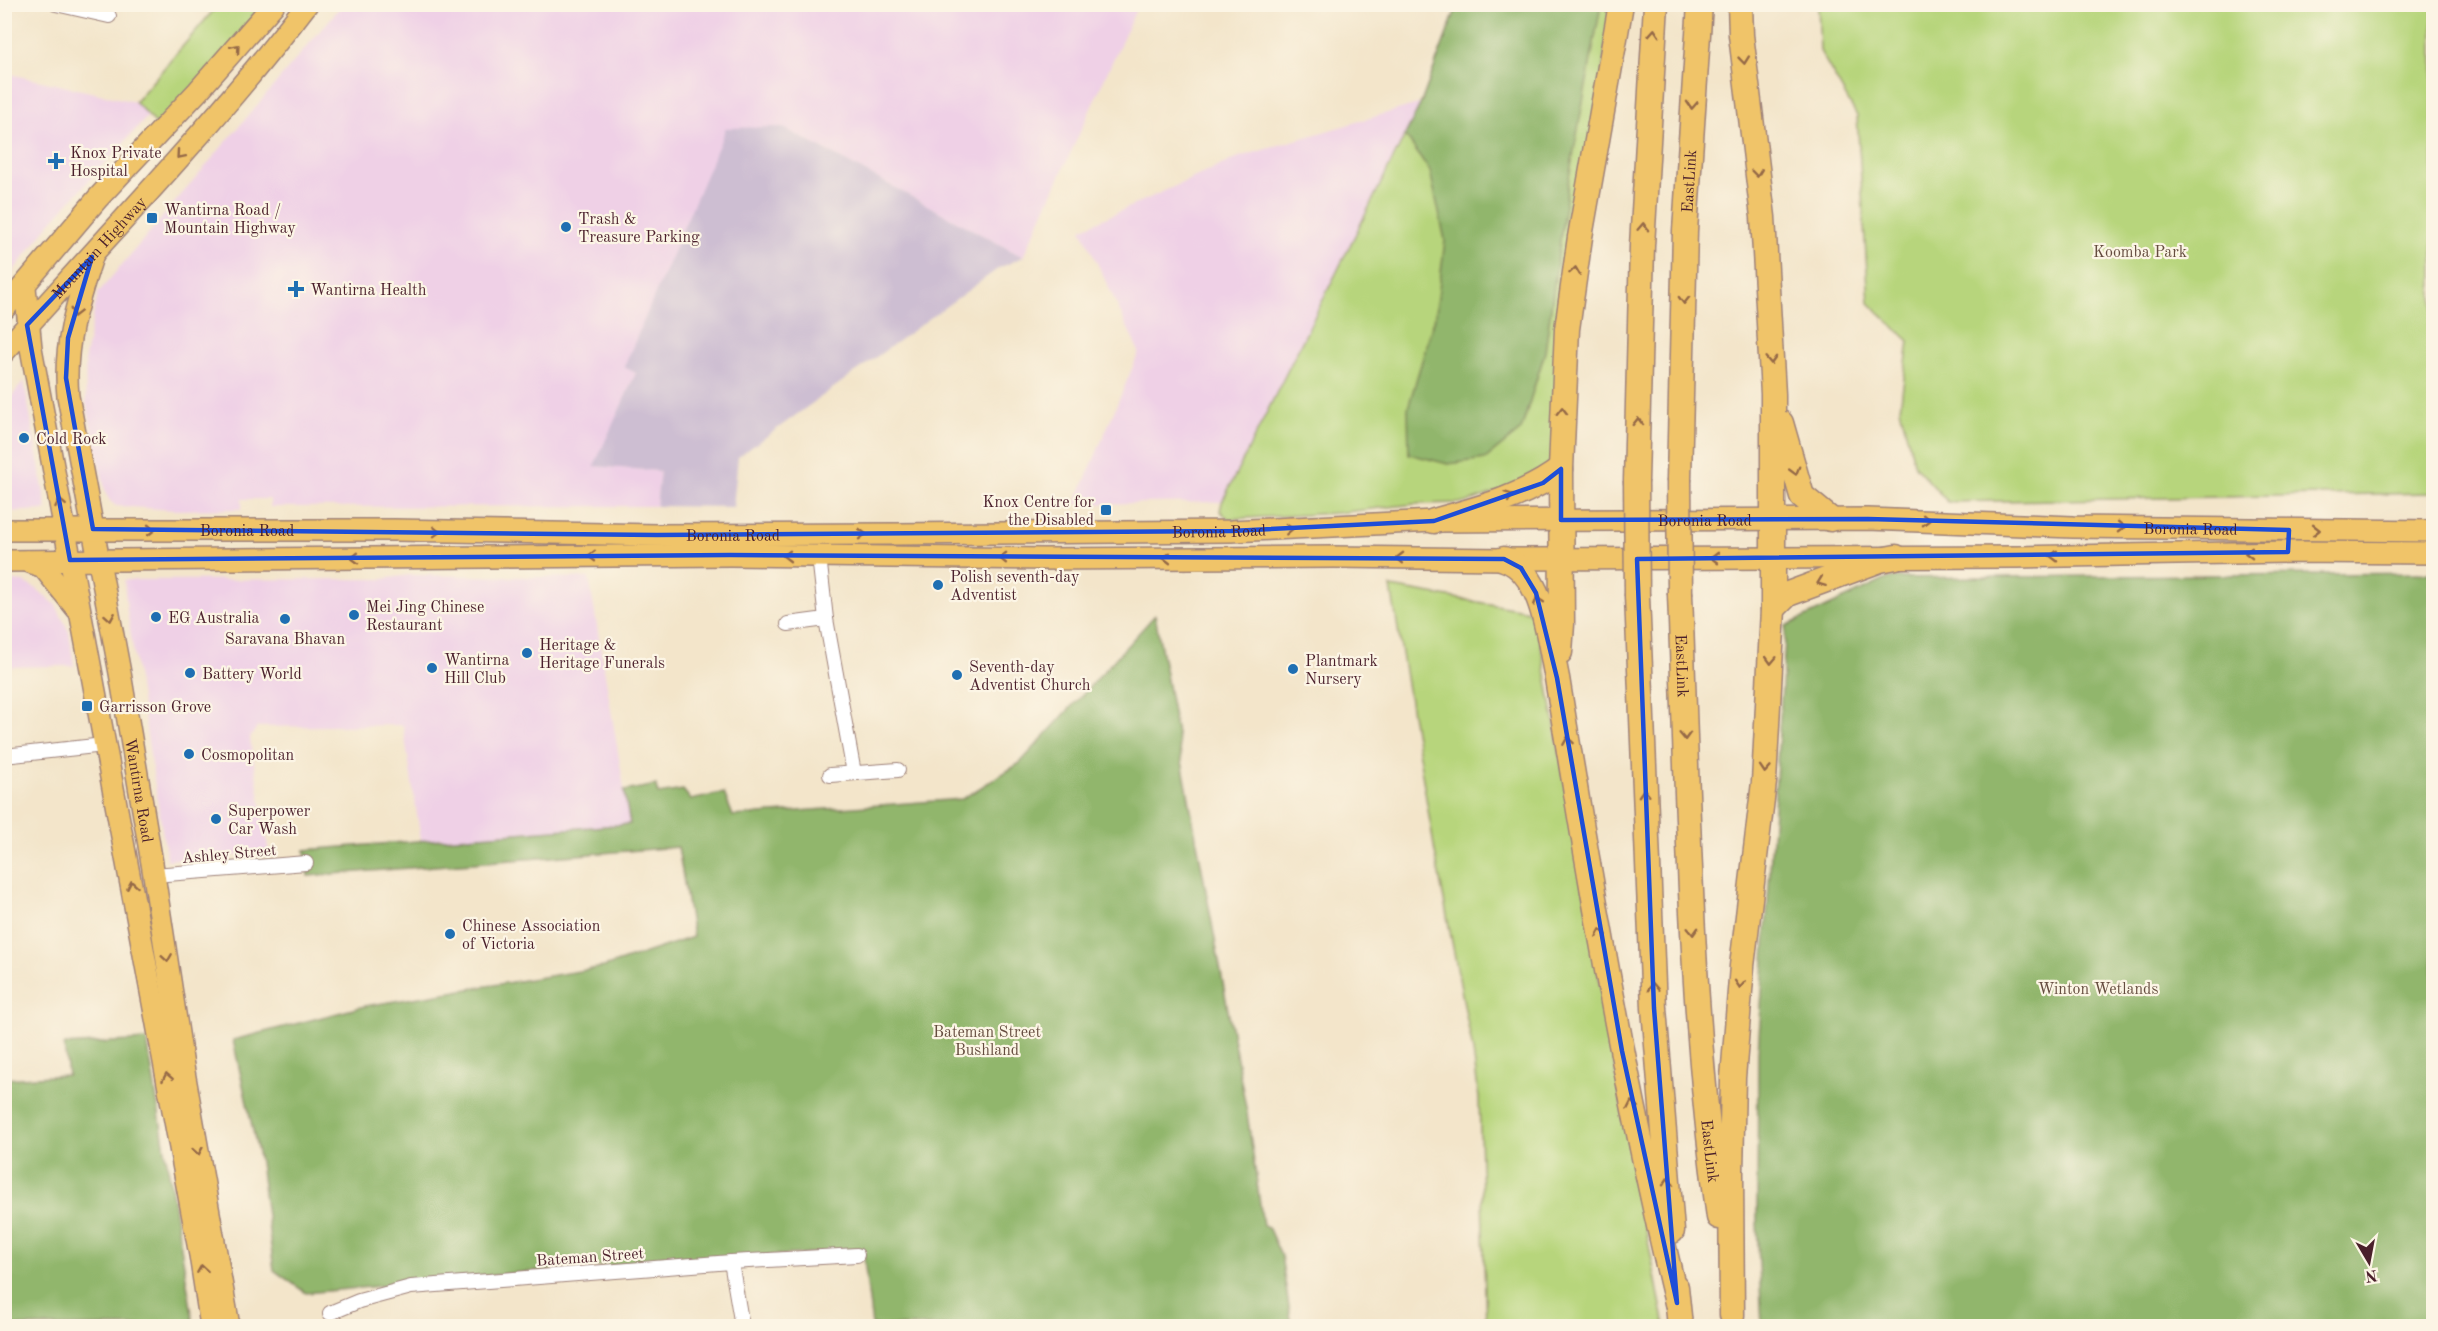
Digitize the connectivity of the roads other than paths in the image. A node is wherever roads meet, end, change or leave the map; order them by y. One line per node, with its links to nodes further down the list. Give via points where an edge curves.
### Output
1 (56, 4): 8 (street)
2 (274, 4): 10 (main road, Mountain Highway, one-way to 2, via 98,198)
3 (308, 4): 9 (main road, Mountain Highway, one-way to 9, via 235,95)
4 (1621, 4): 15 (highway, one-way to 4, via 1567,329)
5 (1656, 4): 60 (highway, one-way to 5, bridge, via 1654,1008 1637,596 1642,234)
6 (1700, 4): 61 (highway, EastLink, one-way to 61, bridge, via 1685,231 1680,594 1694,956 1709,1147)
7 (1740, 4): 14 (highway, one-way to 14, via 1763,217)
8 (109, 16)
9 (92, 257): 12 (main road, Mountain Highway); 22 (main road, Wantirna Road, one-way to 22, via 68,338 66,378)
10 (25, 287): 11 (main road, Mountain Highway); 12 (main road, Wantirna Road)
11 (4, 309)
12 (27, 325): 13 (main road, Mountain Highway); 21 (main road, Wantirna Road, one-way to 12)
13 (4, 352)
14 (1773, 394): 16 (highway); 17 (highway, one-way to 17, via 1802,496)
15 (1561, 469): 18 (highway); 19 (highway, one-way to 15, via 1543,483)
16 (1773, 519): 17 (main road, Boronia Road); 18 (main road, Boronia Road); 36 (highway)
17 (1830, 519): 25 (main road, Boronia Road, one-way to 25)
18 (1561, 520): 19 (main road, Boronia Road); 38 (highway)
19 (1434, 521): 20 (main road, Boronia Road)
20 (1318, 527): 26 (main road, Boronia Road, one-way to 20); 35 (main road, via 1350,542)
21 (64, 529): 22 (main road, Boronia Road); 23 (main road, Boronia Road); 42 (main road, Wantirna Road)
22 (93, 529): 24 (main road, Boronia Road, one-way to 24); 43 (main road, Wantirna Road)
23 (4, 530)
24 (394, 530): 28 (main road, Boronia Road, one-way to 28, via 657,536); 33 (main road)
25 (2289, 530): 27 (main road, Boronia Road, one-way to 27); 29 (main road)
26 (1209, 531): 28 (main road, Boronia Road); 34 (main road)
27 (2433, 531)
28 (1029, 532): 37 (main road)
29 (2288, 552): 30 (main road, Boronia Road); 32 (main road, Boronia Road, one-way to 32)
30 (2433, 553)
31 (819, 556): 33 (main road, Boronia Road, one-way to 33); 37 (main road, Boronia Road, one-way to 31); 46 (street)
32 (1896, 557): 36 (main road, Boronia Road); 44 (highway, one-way to 44, via 1788,594)
33 (392, 558): 43 (main road, Boronia Road, one-way to 43)
34 (1209, 558): 35 (main road, Boronia Road); 37 (main road, Boronia Road, one-way to 37)
35 (1356, 558): 39 (main road, Boronia Road, one-way to 35)
36 (1773, 558): 38 (main road, Boronia Road, one-way to 38); 44 (highway)
37 (1043, 559)
38 (1561, 559): 39 (main road, Boronia Road); 48 (highway, via 1562,624)
39 (1504, 560): 48 (highway, one-way to 39, via 1532,582 1521,568)
40 (4, 561): 41 (main road, Boronia Road)
41 (27, 561): 42 (main road, Boronia Road); 45 (main road, via 43,567)
42 (70, 561): 43 (main road, Boronia Road); 45 (main road, Wantirna Road)
43 (99, 561): 49 (main road, Wantirna Road, one-way to 49)
44 (1773, 609): 61 (highway, one-way to 61, via 1764,782 1733,1078)
45 (79, 612): 50 (main road, Wantirna Road)
46 (826, 619): 47 (street); 53 (street)
47 (788, 624)
48 (1557, 678): 60 (highway, one-way to 48, via 1622,1051)
49 (130, 740): 50 (main road); 56 (main road, Wantirna Road)
50 (104, 745): 51 (street); 62 (main road, Wantirna Road, one-way to 50)
51 (4, 756)
52 (898, 770): 53 (street)
53 (854, 773): 54 (street)
54 (830, 775)
55 (306, 863): 56 (street, Ashley Street)
56 (154, 875): 63 (main road, Wantirna Road, one-way to 63)
57 (857, 1255): 58 (street, Bateman Street)
58 (731, 1262): 59 (street, Bateman Street, via 411,1287); 64 (street)
59 (330, 1313)
60 (1679, 1315)
61 (1733, 1321)
62 (211, 1326)
63 (229, 1326)
64 (742, 1326)

